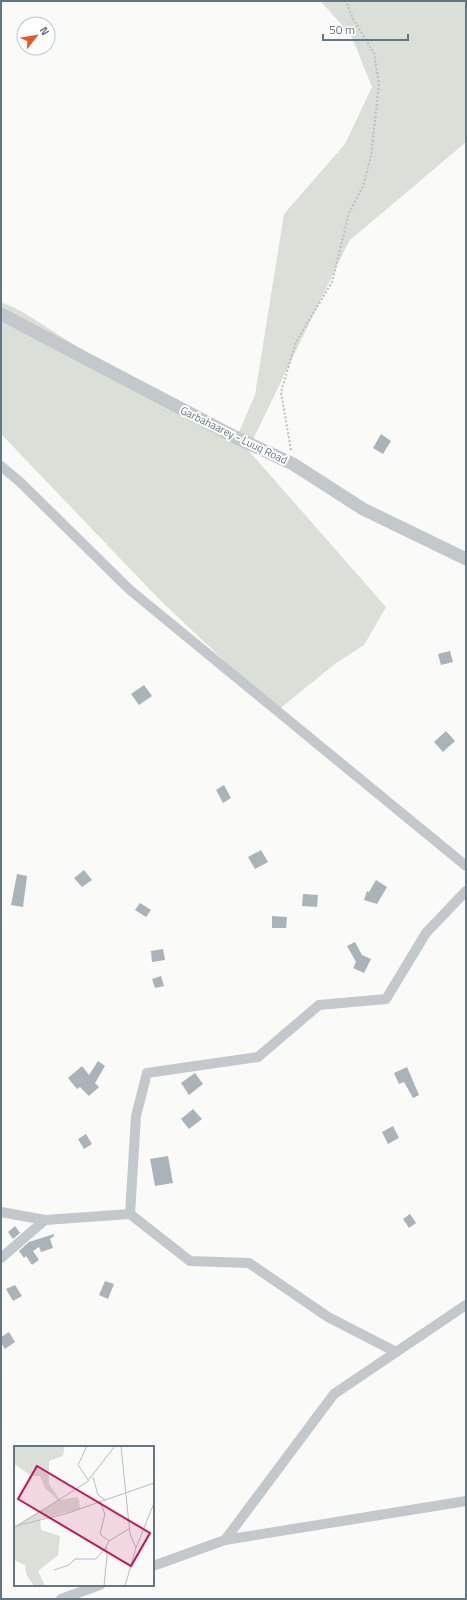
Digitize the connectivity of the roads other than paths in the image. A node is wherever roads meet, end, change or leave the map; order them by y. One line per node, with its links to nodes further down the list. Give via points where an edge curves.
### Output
1 (1, 314): 3 (street, Garbahaarey - Luuq Road, via 228,434 293,464 363,509)
2 (1, 466): 4 (street, via 130,590)
3 (466, 559)
4 (466, 866)
5 (466, 891): 7 (street, via 426,933 386,999 319,1005 258,1057 148,1073 136,1116)
6 (1, 1212): 8 (street)
7 (130, 1214): 8 (street); 11 (street, via 190,1261 249,1263 328,1317)
8 (45, 1220): 9 (street)
9 (1, 1258)
10 (466, 1305): 11 (street)
11 (396, 1352): 13 (street, via 334,1394)
12 (466, 1501): 13 (street)
13 (225, 1540): 14 (street)
14 (154, 1566)
15 (97, 1586): 16 (street)
16 (61, 1599)

